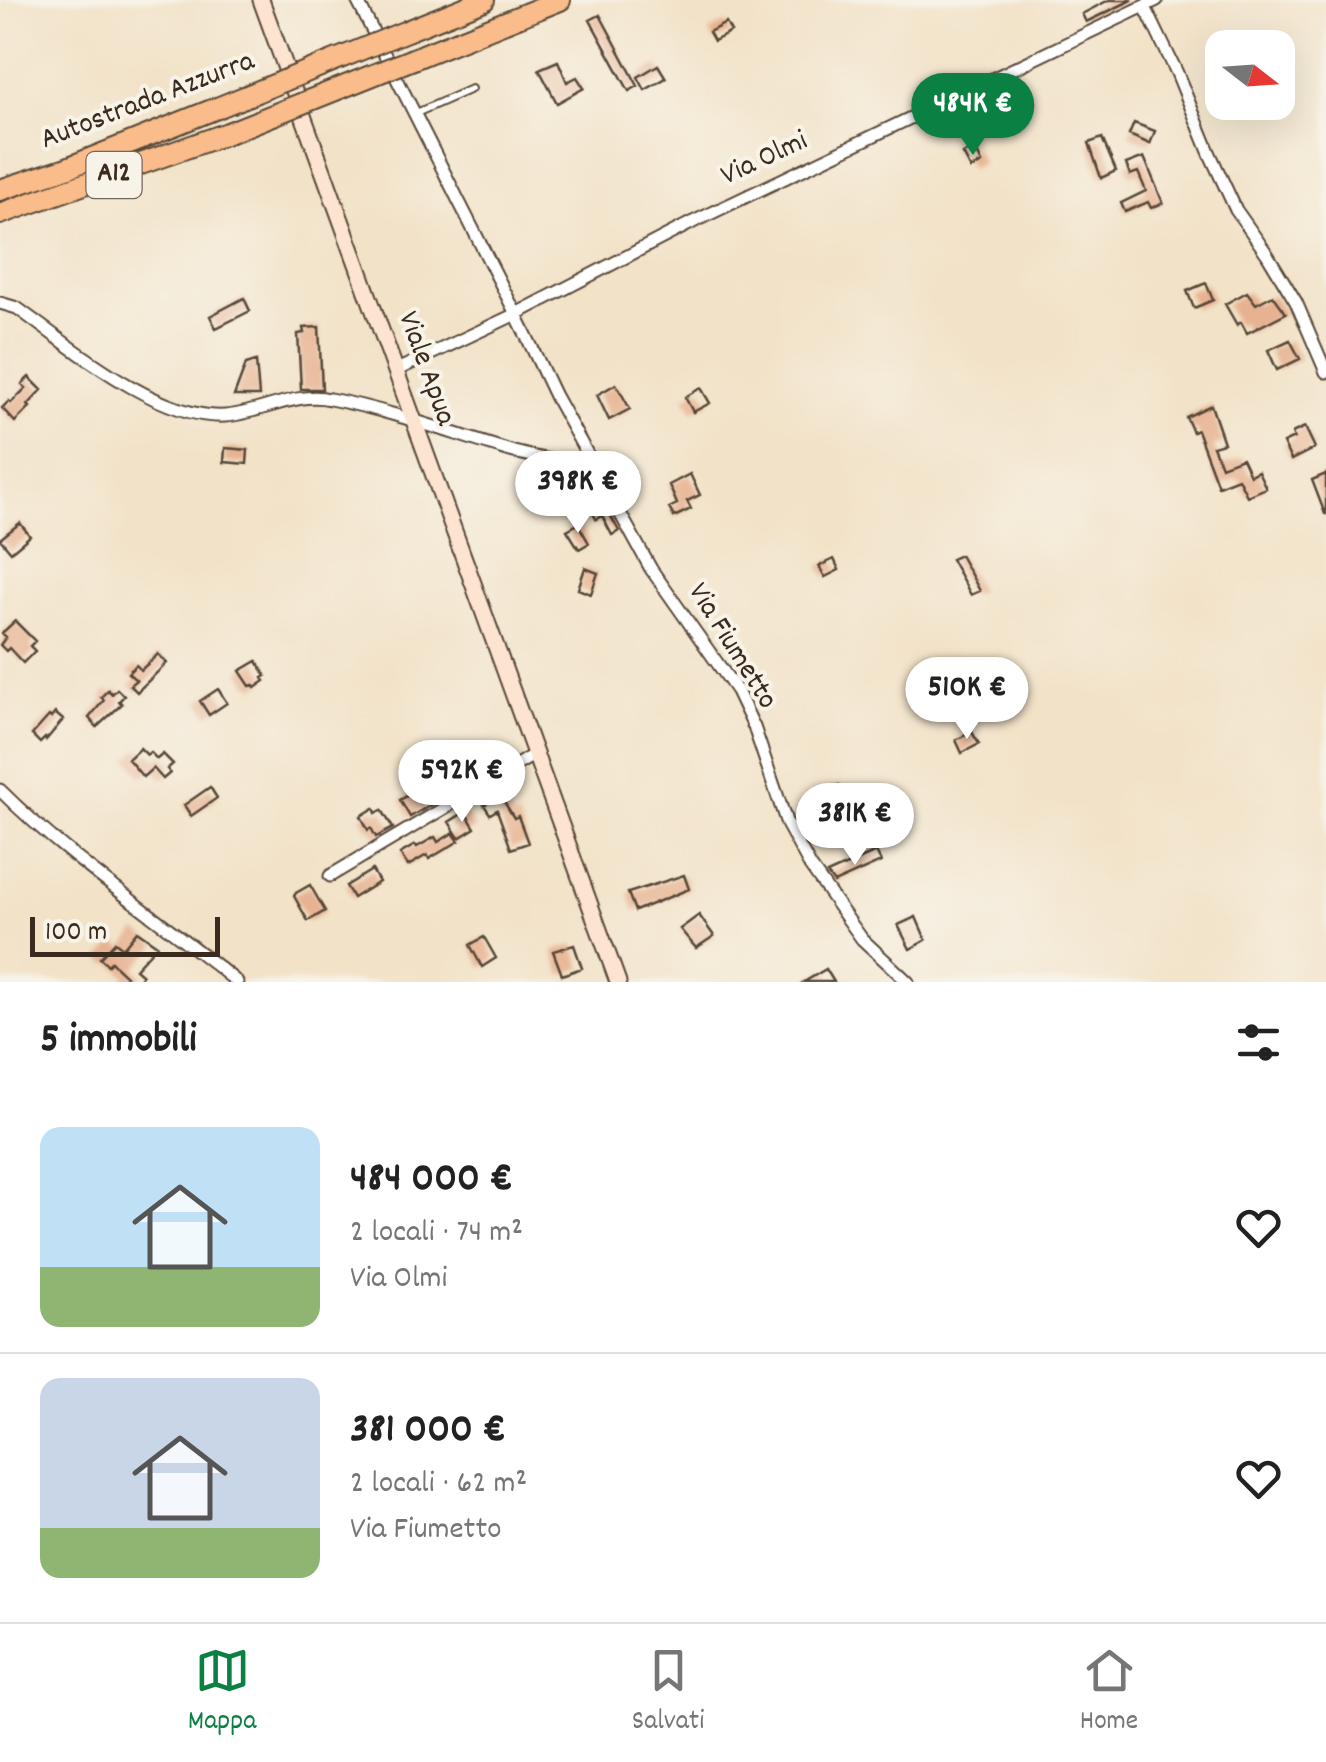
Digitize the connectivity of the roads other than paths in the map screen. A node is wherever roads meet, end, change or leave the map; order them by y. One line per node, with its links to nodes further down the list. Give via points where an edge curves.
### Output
1 (261, 0): 13 (street, Viale Apua)
2 (357, 0): 8 (street, Via Fiumetto)
3 (484, 0): 9 (highway, Autostrada Azzurra / A12, bridge)
4 (560, 0): 10 (highway, Autostrada Azzurra / A12, bridge, via 228,133)
5 (1157, 0): 6 (street, Via Olmi)
6 (1145, 7): 12 (street, Via Olmi, via 693,222); 14 (street, via 1236,210 1296,302)
7 (471, 89): 8 (lane)
8 (414, 114): 12 (street, Via Fiumetto)
9 (0, 190)
10 (0, 214)
11 (0, 303): 15 (street, via 18,308 121,382 197,414 226,416 324,397)
12 (516, 314): 13 (street, Via Olmi); 16 (street, Via Fiumetto)
13 (396, 370): 15 (street, Viale Apua)
14 (1326, 372)
15 (413, 418): 16 (street, via 516,452); 17 (street, Viale Apua)
16 (597, 469): 22 (street, Via Fiumetto, via 650,569 736,690 810,866 862,940)
17 (535, 754): 19 (street); 21 (street, Viale Apua)
18 (0, 790): 20 (street, via 64,849)
19 (330, 876)
20 (237, 982)
21 (618, 982)
22 (908, 982)

